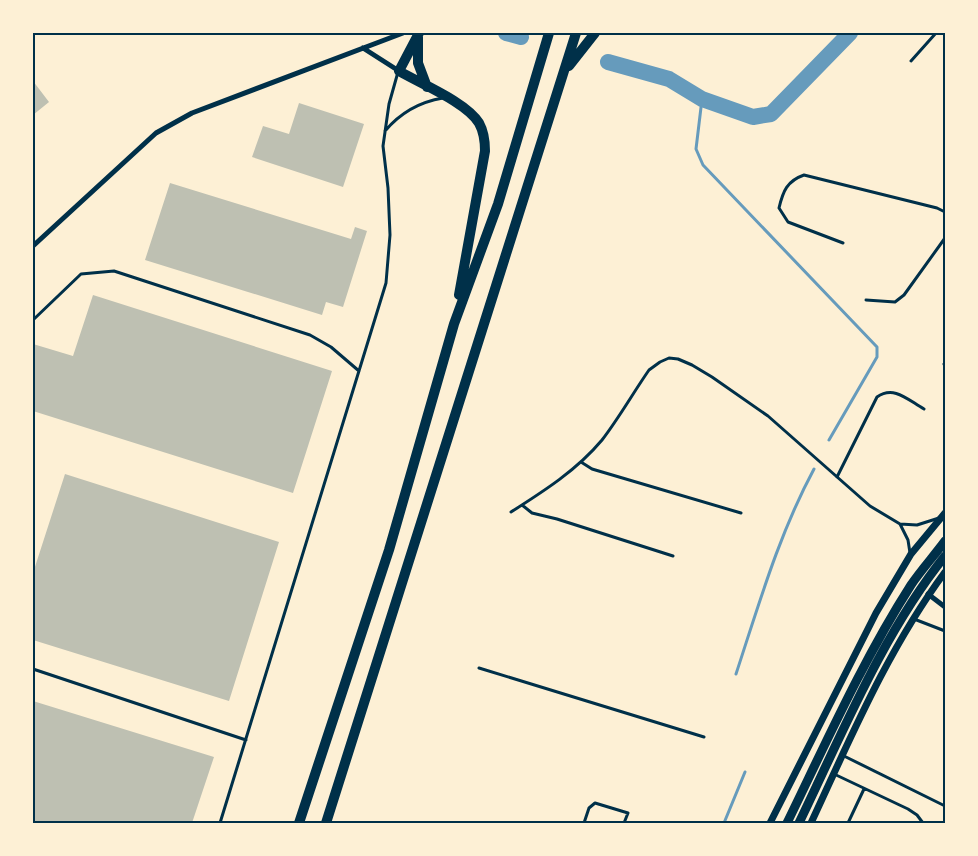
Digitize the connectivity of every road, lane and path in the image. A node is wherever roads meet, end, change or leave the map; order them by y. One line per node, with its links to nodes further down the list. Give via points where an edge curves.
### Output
1 (403, 33): 7 (street)
2 (549, 33): 20 (highway, via 498,204)
3 (576, 33): 10 (highway)
4 (595, 33): 10 (highway)
5 (936, 33): 8 (lane)
6 (419, 34): 9 (highway); 11 (highway, via 418,63)
7 (363, 48): 9 (street); 17 (street, via 171,123)
8 (911, 61)
9 (399, 71): 11 (highway); 13 (lane)
10 (563, 74): 49 (highway)
11 (427, 87): 12 (highway)
12 (447, 97): 13 (lane, via 418,104); 20 (highway, via 480,124 485,151)
13 (384, 132): 21 (lane, via 390,235 386,284)
14 (945, 212): 16 (lane, via 804,175 792,180 783,192 779,208 788,222)
15 (945, 238): 18 (lane, via 904,295 895,302)
16 (843, 243)
17 (33, 246)
18 (866, 300)
19 (33, 320): 21 (lane, via 81,274 114,271 310,335)
20 (454, 324): 48 (highway, via 389,550)
21 (359, 371): 42 (lane)
22 (924, 409): 24 (lane, via 895,392 878,397)
23 (581, 462): 24 (lane, via 602,440 650,370 669,358 712,377 768,416); 25 (lane); 27 (lane, via 592,469)
24 (837, 477): 29 (lane, via 870,506)
25 (522, 505): 26 (lane); 32 (lane, via 532,513)
26 (511, 512)
27 (741, 513)
28 (943, 515): 29 (lane, via 917,525); 31 (street)
29 (900, 524): 31 (lane)
30 (945, 542): 53 (highway, via 912,584 884,631)
31 (910, 554): 52 (street)
32 (673, 556)
33 (945, 556): 54 (highway, via 863,688)
34 (945, 572): 35 (street)
35 (928, 594): 36 (street); 37 (street)
36 (945, 607)
37 (912, 618): 38 (lane); 43 (street, via 866,701)
38 (944, 632)
39 (479, 668): 41 (lane)
40 (33, 669): 42 (lane)
41 (704, 737)
42 (246, 740): 47 (lane)
43 (842, 755): 44 (street); 46 (lane)
44 (833, 774): 45 (lane); 55 (street)
45 (864, 789): 56 (lane); 57 (lane, via 908,809)
46 (945, 806)
47 (220, 823)
48 (299, 823)
49 (326, 823)
50 (584, 823): 51 (lane, via 595,803 627,813)
51 (624, 823)
52 (770, 823)
53 (787, 823)
54 (799, 823)
55 (811, 823)
56 (849, 823)
57 (923, 823)

